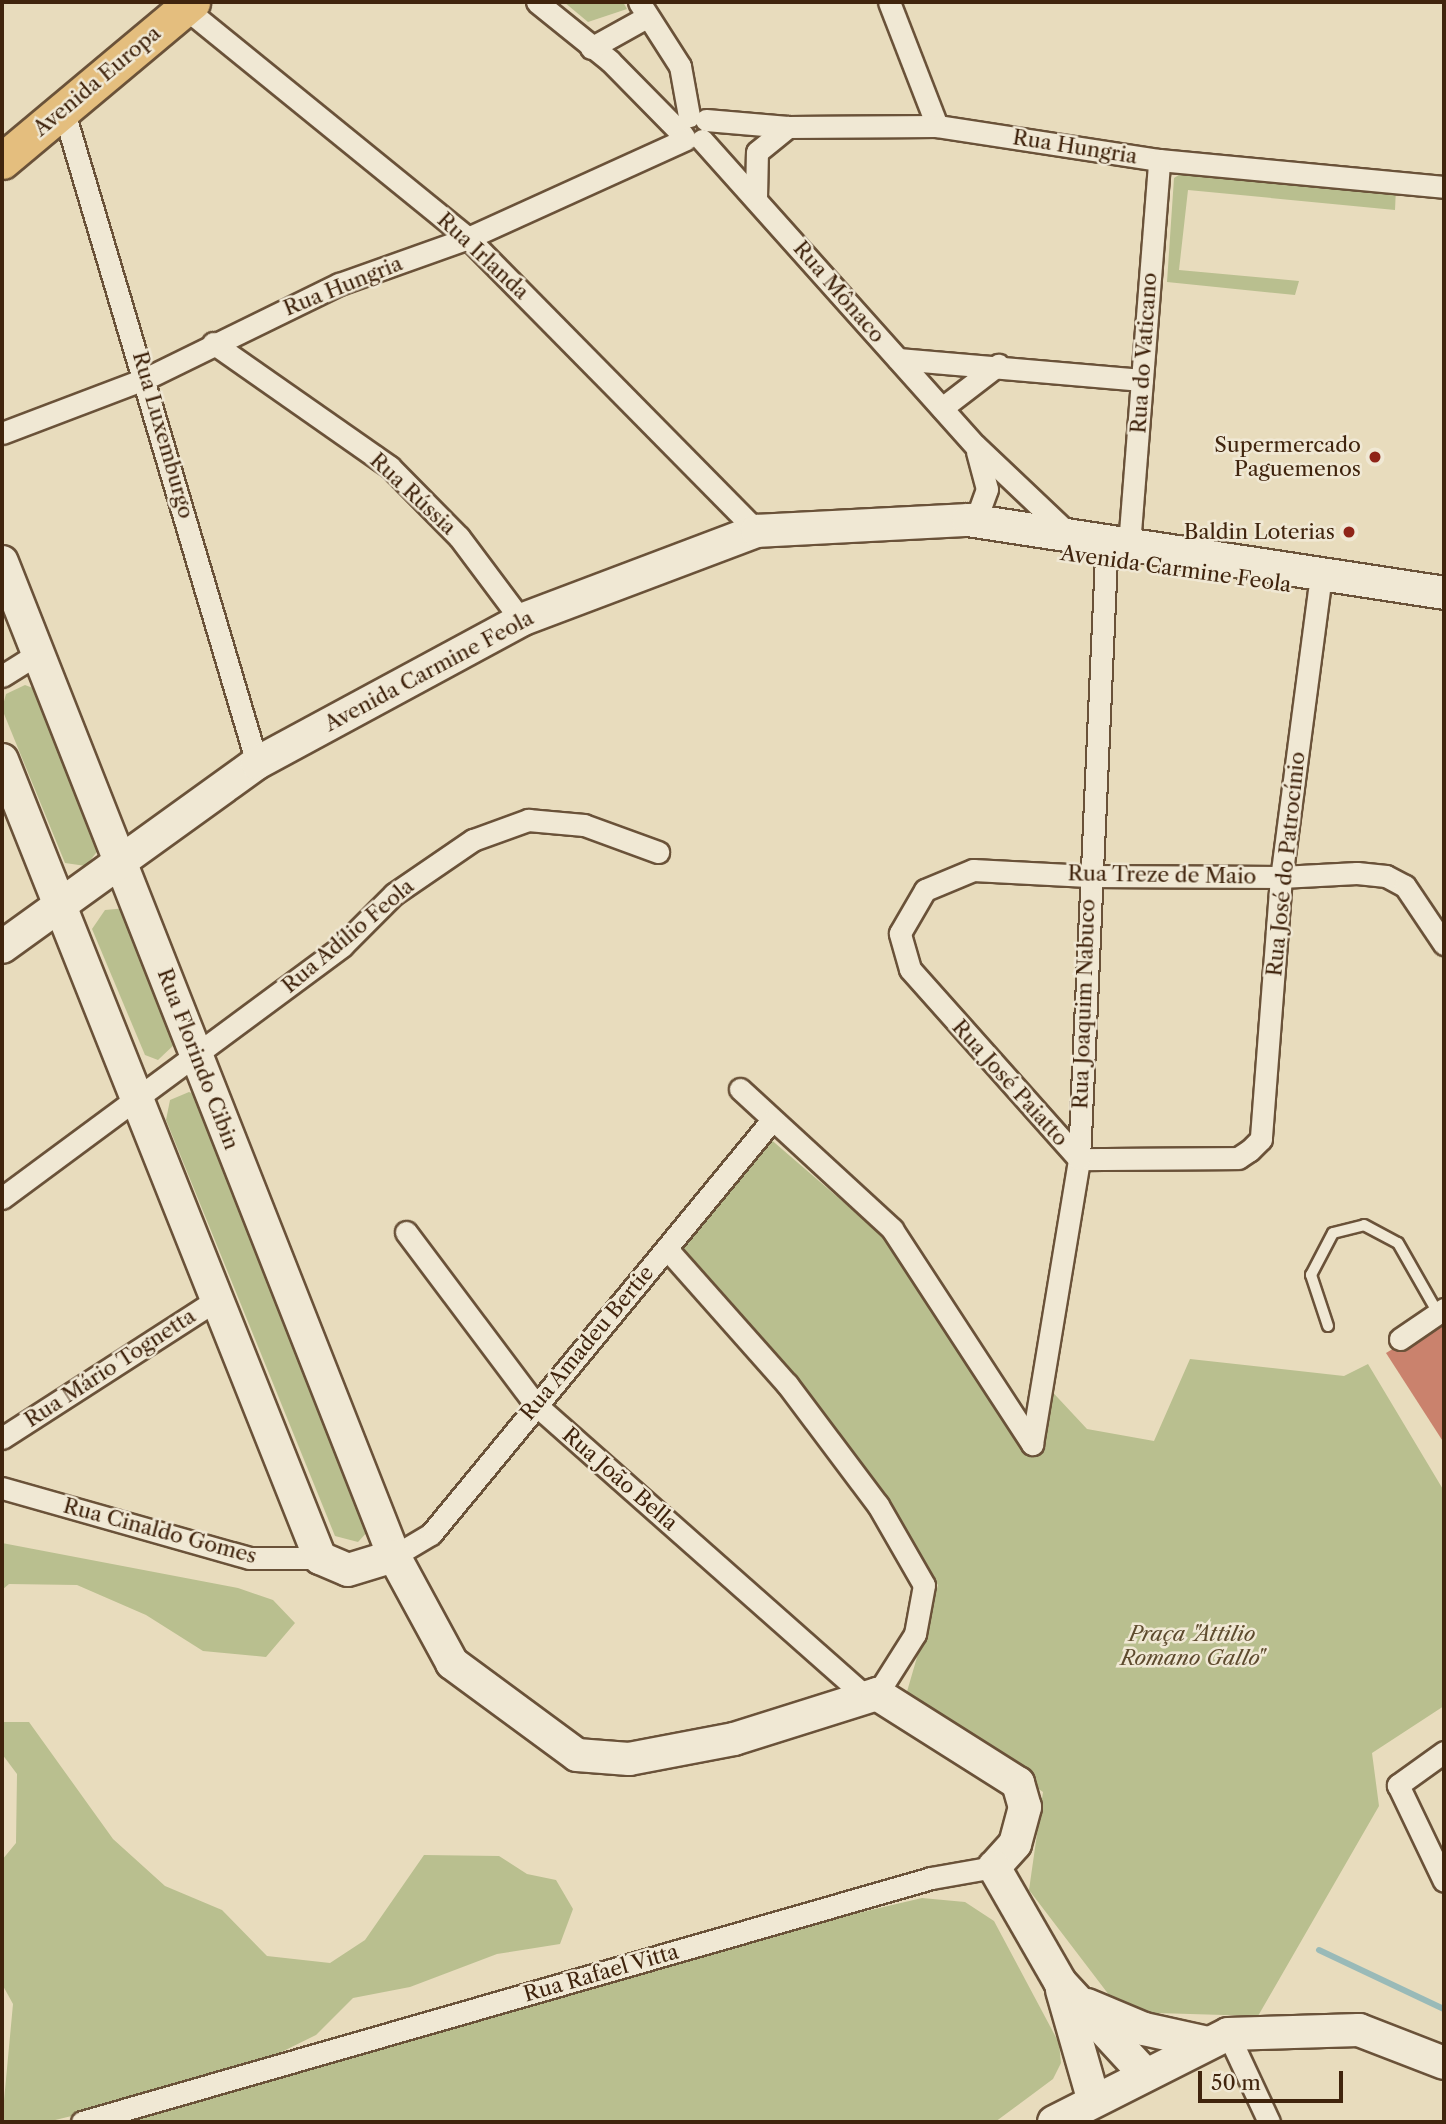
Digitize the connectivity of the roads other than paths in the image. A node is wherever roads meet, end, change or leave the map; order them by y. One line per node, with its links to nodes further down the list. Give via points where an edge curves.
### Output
1 (537, 2): 5 (street, Rua Mônaco)
2 (889, 2): 7 (street)
3 (188, 5): 6 (main road, Avenida Europa); 14 (street, Rua Irlanda)
4 (642, 10): 5 (street); 9 (street, via 680,66)
5 (591, 48): 9 (street, Rua Mônaco)
6 (63, 109): 10 (main road, Avenida Europa); 18 (street, Rua Luxemburgo)
7 (937, 126): 8 (street, Rua Hungria); 11 (street, Rua Hungria)
8 (788, 127): 9 (street, Rua Hungria); 13 (street, via 757,152)
9 (693, 130): 13 (street, Rua Mônaco); 14 (street, Rua Hungria)
10 (2, 160)
11 (1159, 160): 12 (street, Rua Hungria); 19 (street, Rua do Vaticano)
12 (1444, 187)
13 (756, 198): 16 (street, Rua Mônaco)
14 (468, 238): 15 (street, Rua Hungria, via 340,284); 25 (street, Rua Irlanda)
15 (213, 343): 18 (street, Rua Hungria); 32 (street, Rua Rússia, via 390,467 460,537)
16 (898, 359): 17 (street); 20 (street, Rua Mônaco)
17 (998, 365): 19 (street); 20 (street)
18 (146, 378): 21 (street, Rua Hungria); 36 (street, Rua Luxemburgo)
19 (1142, 380): 27 (street, Rua do Vaticano)
20 (942, 408): 22 (street, Rua Mônaco)
21 (2, 433)
22 (975, 445): 23 (street, Rua Mônaco, via 988,489); 26 (street, Rua Mônaco)
23 (975, 522): 24 (main road, Avenida Carmine Feola); 26 (main road, Avenida Carmine Feola)
24 (909, 524): 25 (main road, Avenida Carmine Feola); 27 (main road, Avenida Carmine Feola, via 965,539)
25 (757, 531): 32 (main road, Avenida Carmine Feola)
26 (1072, 536): 27 (main road, Avenida Carmine Feola)
27 (1117, 551): 29 (main road, Avenida Carmine Feola); 30 (main road, Avenida Carmine Feola); 40 (street, Rua Joaquim Nabuco)
28 (2, 562): 33 (main road, Rua Florindo Cibin)
29 (1319, 590): 31 (main road, Avenida Carmine Feola); 41 (street, Rua José do Patrocínio)
30 (1444, 593)
31 (1444, 609)
32 (521, 620): 36 (main road, Avenida Carmine Feola)
33 (36, 655): 34 (street); 38 (main road, Rua Florindo Cibin)
34 (2, 676)
35 (2, 760): 42 (main road)
36 (257, 763): 38 (main road, Avenida Carmine Feola)
37 (657, 852): 45 (street, Rua Adílio Feola, via 584,825 528,820 473,840 394,894 342,946)
38 (122, 863): 42 (main road, Avenida Carmine Feola); 45 (main road, Rua Florindo Cibin)
39 (973, 870): 40 (street, Rua Treze de Maio); 50 (street, Rua José Paiatto, via 925,890 900,933 910,969)
40 (1088, 876): 41 (street, Rua Treze de Maio); 50 (street, Rua Joaquim Nabuco)
41 (1281, 877): 43 (street, Rua Treze de Maio, via 1386,876 1405,886); 49 (street, Rua José do Patrocínio)
42 (60, 906): 44 (main road, Avenida Carmine Feola); 47 (main road)
43 (1444, 944)
44 (2, 947)
45 (197, 1056): 47 (street, Rua Adílio Feola); 61 (main road, Rua Florindo Cibin)
46 (740, 1089): 48 (street)
47 (139, 1098): 51 (street, Rua Adílio Feola); 54 (main road)
48 (772, 1120): 50 (street, Rua Joaquim Nabuco, via 892,1229 1029,1445); 53 (street, Rua Amadeu Bertie)
49 (1261, 1139): 50 (street, Rua José Paiatto, via 1238,1158)
50 (1079, 1159)
51 (2, 1198)
52 (407, 1232): 58 (street, Rua João Bella)
53 (667, 1249): 58 (street, Rua Amadeu Bertie); 63 (street, via 794,1393 878,1505 924,1585 915,1634)
54 (218, 1299): 59 (street, Rua Mário Tognetta); 62 (main road)
55 (1441, 1311): 56 (lane, via 1398,1243 1364,1225 1333,1233 1311,1275); 57 (street)
56 (1328, 1326)
57 (1400, 1339)
58 (534, 1404): 61 (street, Rua Amadeu Bertie, via 431,1534); 63 (street, Rua João Bella)
59 (2, 1438)
60 (2, 1488): 62 (street, Rua Cinaldo Gomes, via 249,1558)
61 (394, 1556): 62 (main road, via 348,1570); 63 (main road, Rua Florindo Cibin, via 452,1663 578,1755 629,1759 734,1738)
62 (320, 1558)
63 (871, 1695): 65 (main road, via 1018,1783 1025,1807 1014,1844)
64 (1444, 1752): 66 (street, via 1398,1785)
65 (994, 1867): 67 (main road); 72 (street, Rua Rafael Vitta, via 931,1878)
66 (1444, 1881)
67 (1068, 1991): 68 (main road, via 1144,2029); 70 (main road); 71 (main road)
68 (1218, 2038): 69 (main road, via 1359,2030); 70 (main road); 74 (street)
69 (1444, 2063)
70 (1143, 2072): 71 (main road)
71 (1093, 2098): 73 (main road)
72 (82, 2122)
73 (1054, 2122)
74 (1269, 2122)

